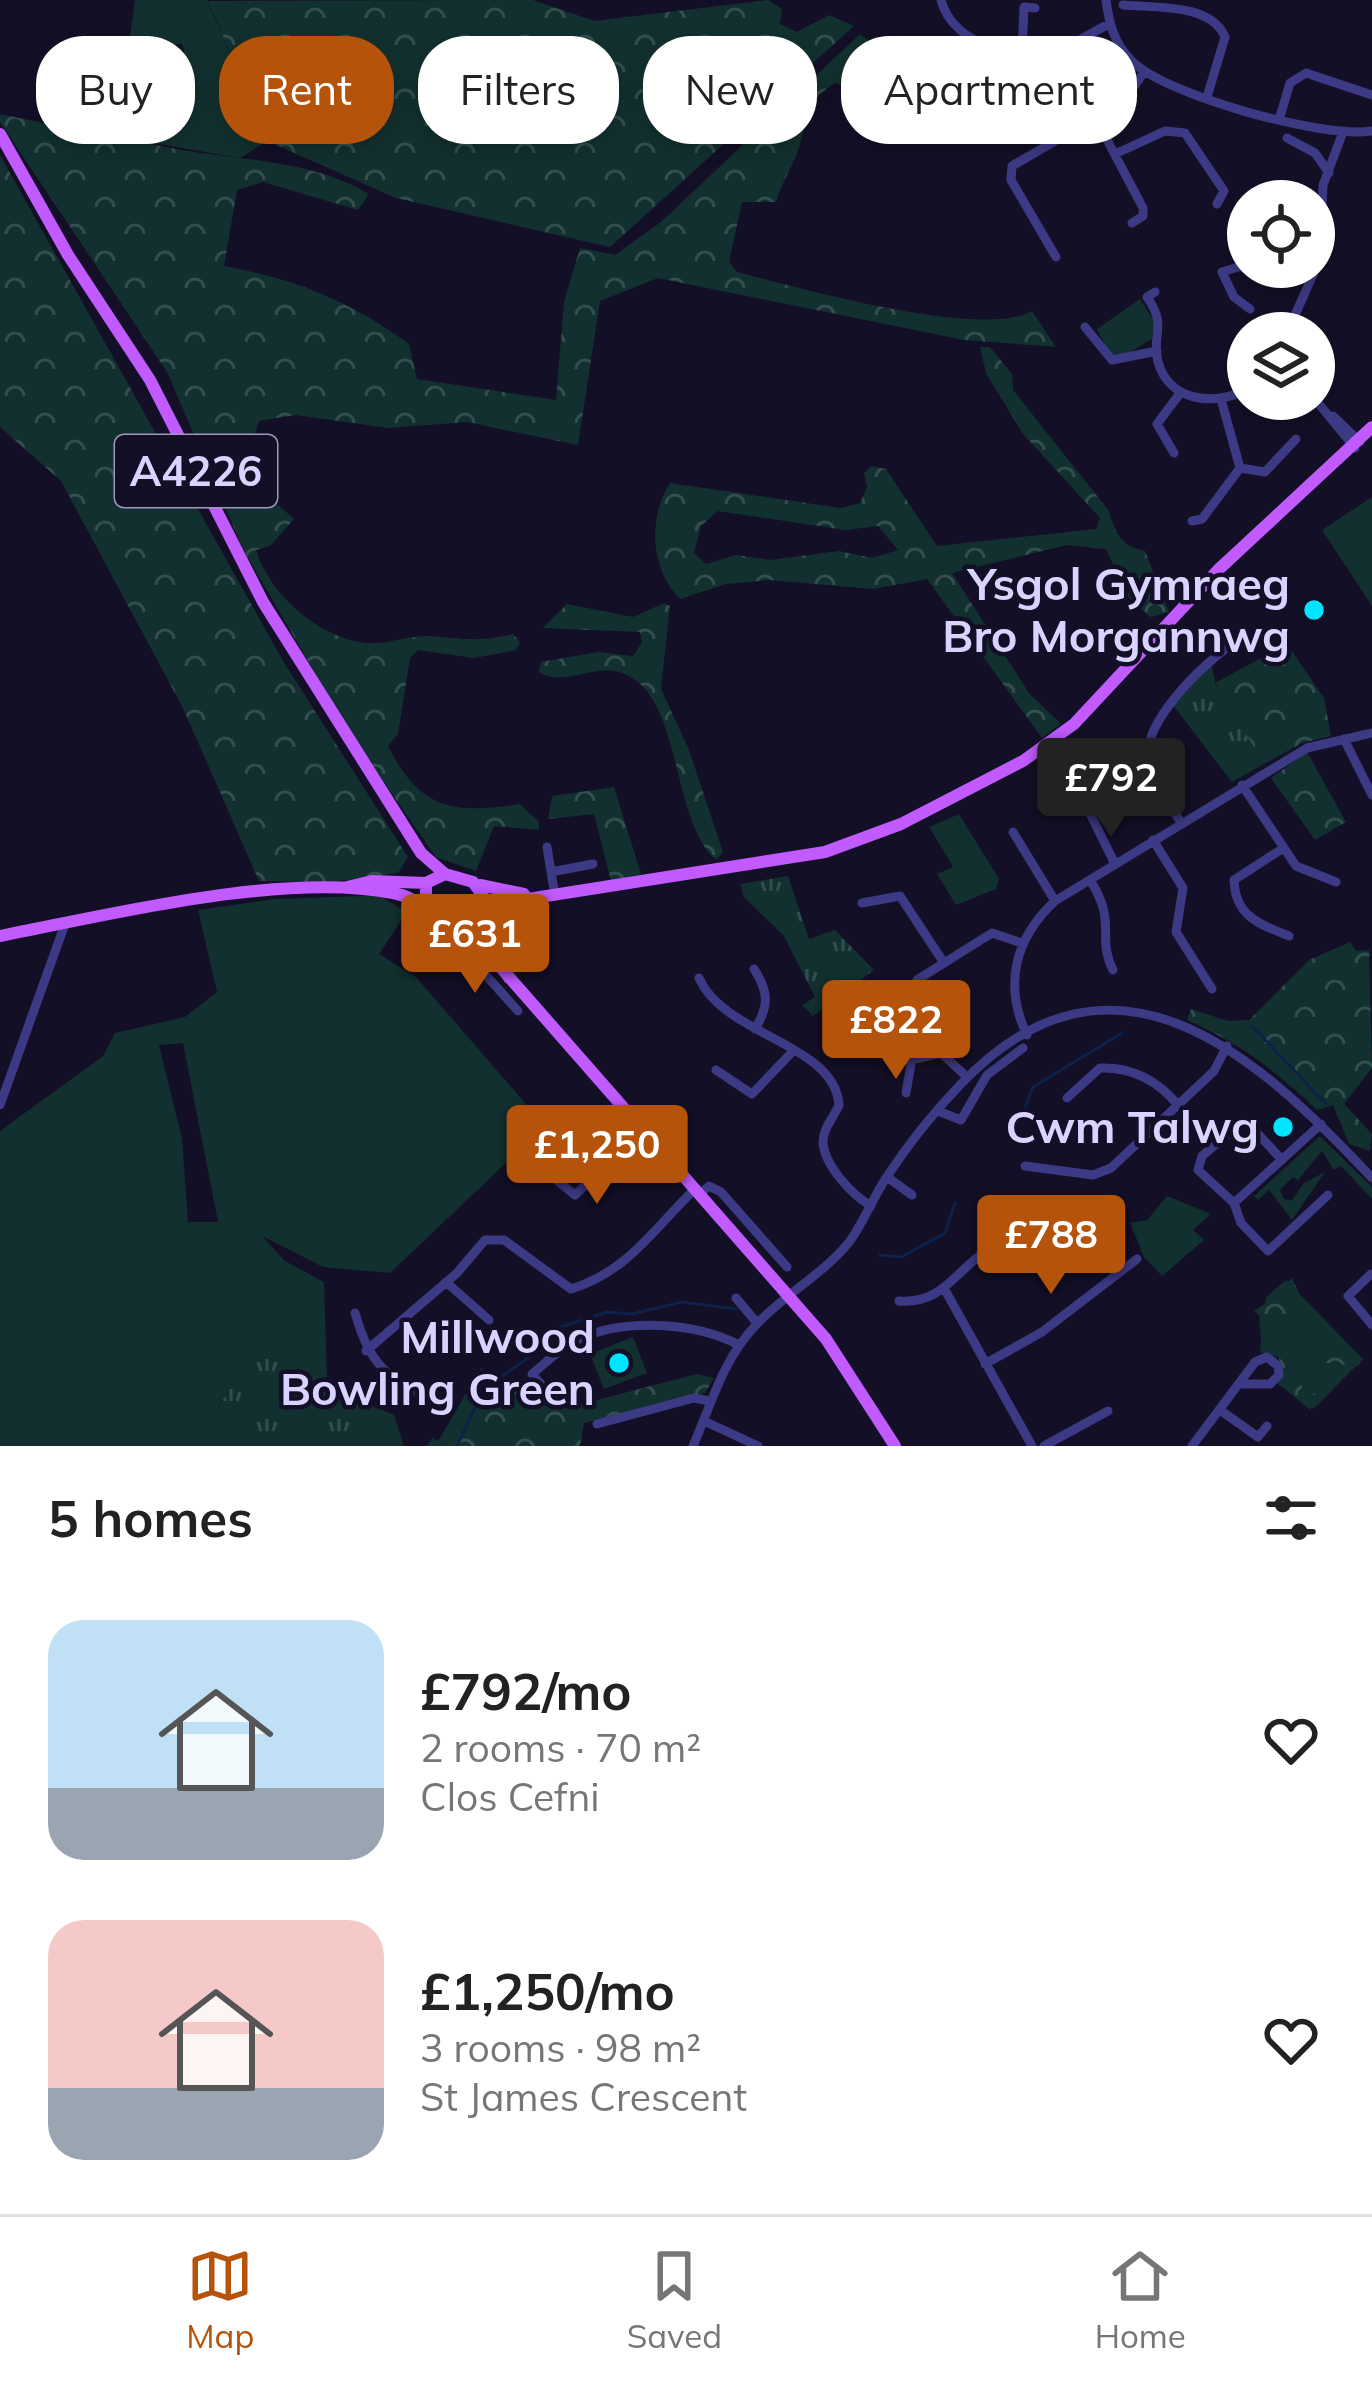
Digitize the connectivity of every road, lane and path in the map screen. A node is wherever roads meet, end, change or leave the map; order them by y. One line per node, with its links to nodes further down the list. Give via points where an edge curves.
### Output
1 (941, 0): 6 (street)
2 (1106, 0): 5 (street)
3 (1123, 5): 12 (street, via 1190,12 1222,29)
4 (1035, 8): 7 (street, via 1024,8)
5 (1110, 24): 8 (street); 9 (street)
6 (967, 36)
7 (1023, 36)
8 (1086, 36)
9 (1144, 72): 10 (street); 12 (street)
10 (1137, 82)
11 (1372, 94): 13 (street, via 1302,74 1290,83)
12 (1207, 97): 13 (street)
13 (1279, 120): 15 (street)
14 (1372, 131): 15 (street)
15 (1343, 132): 21 (street)
16 (0, 134): 55 (main road, A4226, via 150,380 263,602)
17 (1287, 138): 21 (street, via 1315,153)
18 (1049, 144): 29 (street, via 1012,166 1011,179)
19 (1110, 144): 20 (street)
20 (1115, 154): 23 (street, via 1185,133); 26 (street)
21 (1329, 173): 22 (street)
22 (1327, 180)
23 (1224, 191): 24 (street); 25 (street)
24 (1227, 191)
25 (1216, 204)
26 (1143, 216): 27 (street); 28 (street)
27 (1154, 222)
28 (1132, 223)
29 (1056, 257)
30 (1230, 288): 32 (street)
31 (1155, 292): 34 (street, via 1147,297 1159,315)
32 (1250, 309)
33 (1085, 327): 34 (street, via 1112,360)
34 (1157, 351): 35 (street, via 1163,374)
35 (1181, 392): 37 (street); 41 (street, via 1157,424)
36 (1227, 397): 37 (street)
37 (1221, 399): 42 (street)
38 (1335, 419): 40 (street)
39 (1296, 439): 42 (street, via 1264,472)
40 (1359, 439): 65 (main road, via 1218,570 1074,724 1023,761 901,824 825,852)
41 (1174, 453)
42 (1240, 468): 43 (street, via 1202,519)
43 (1192, 521)
44 (1229, 650): 50 (street, via 1203,664 1150,733 1148,761)
45 (1372, 733): 46 (street)
46 (1344, 739): 48 (street, via 1307,748); 49 (street)
47 (1077, 784): 56 (street)
48 (1241, 785): 50 (street); 54 (street)
49 (1372, 795)
50 (1181, 823): 52 (street)
51 (1013, 832): 66 (street)
52 (1153, 840): 56 (street); 82 (street, via 1183,888 1176,932)
53 (547, 847): 58 (street)
54 (1282, 850): 63 (street, via 1296,866); 73 (street, via 1234,880 1235,894 1250,920)
55 (421, 853): 59 (main road, A4226); 61 (main road, A4226)
56 (1115, 864): 60 (street)
57 (593, 865): 58 (street)
58 (551, 872): 65 (street)
59 (445, 874): 61 (main road); 62 (main road)
60 (1090, 880): 66 (street); 78 (street, via 1107,907)
61 (427, 882): 64 (main road); 68 (main road)
62 (473, 882): 65 (main road); 69 (main road, via 486,894)
63 (1336, 882)
64 (340, 889): 68 (main road, via 392,892); 70 (main road)
65 (555, 896): 69 (main road, via 508,902)
66 (1055, 901): 74 (street)
67 (862, 903): 76 (street, via 900,896)
68 (426, 907): 71 (main road)
69 (489, 914): 71 (main road); 79 (main road, via 488,939)
70 (65, 924): 72 (main road); 96 (street)
71 (466, 929): 79 (main road)
72 (0, 936)
73 (1289, 936)
74 (1022, 943): 76 (street, via 992,933); 86 (street, via 1013,992)
75 (461, 952): 83 (street, via 516,1008)
76 (944, 963): 81 (street)
77 (754, 970): 85 (street, via 766,988)
78 (1113, 970)
79 (509, 978): 83 (main road)
80 (700, 978): 85 (street, via 724,1013)
81 (917, 980)
82 (1212, 989)
83 (525, 994): 100 (main road)
84 (874, 1022): 90 (street)
85 (755, 1029): 89 (street)
86 (1027, 1035): 87 (street, via 1082,1015 1133,1012); 92 (street)
87 (1227, 1046): 95 (street, via 1214,1071); 99 (street)
88 (1023, 1048): 97 (street, via 987,1076 966,1116 956,1121)
89 (794, 1050): 91 (street, via 752,1094); 113 (street, via 836,1086 839,1105 825,1152 851,1193)
90 (910, 1064): 92 (street, via 940,1054); 93 (street)
91 (716, 1070)
92 (967, 1077): 97 (street)
93 (906, 1093)
94 (1067, 1098): 95 (street, via 1110,1067 1160,1083)
95 (1178, 1104): 104 (street, via 1112,1168 1093,1175)
96 (0, 1106)
97 (938, 1111): 107 (street)
98 (1244, 1120): 112 (street, via 1202,1156 1198,1170)
99 (1321, 1124): 103 (street); 105 (street)
100 (644, 1129): 106 (street, via 575,1195); 109 (main road)
101 (1258, 1134): 103 (street)
102 (1372, 1157): 105 (street)
103 (1282, 1160): 112 (street)
104 (1024, 1166)
105 (1362, 1167): 108 (street)
106 (542, 1170)
107 (887, 1177): 110 (street); 113 (street)
108 (1372, 1178)
109 (697, 1191): 116 (street, via 721,1192); 118 (street, via 600,1280 572,1288 504,1240 485,1240); 120 (main road)
110 (912, 1195)
111 (1328, 1195): 112 (street, via 1268,1251)
112 (1234, 1203)
113 (871, 1206): 120 (street, via 846,1246)
114 (1042, 1219): 119 (street, via 981,1254)
115 (1137, 1258): 129 (street, via 1042,1332)
116 (787, 1267)
117 (1371, 1274): 126 (street, via 1348,1296)
118 (446, 1282): 124 (street); 128 (street)
119 (945, 1290): 122 (street, via 922,1303); 129 (street)
120 (788, 1296): 125 (street); 141 (main road, via 842,1361)
121 (736, 1298): 125 (street)
122 (899, 1301)
123 (355, 1312): 128 (street)
124 (489, 1320)
125 (757, 1323): 127 (street)
126 (1372, 1325)
127 (739, 1345): 130 (street, via 679,1327 610,1329 575,1340 532,1374); 133 (street)
128 (366, 1351): 132 (street, via 382,1372)
129 (985, 1364): 142 (street)
130 (541, 1384)
131 (1242, 1384): 134 (street)
132 (430, 1400)
133 (710, 1401): 136 (street); 137 (street, via 694,1398)
134 (1220, 1410): 138 (street, via 1258,1437); 144 (street)
135 (1108, 1411): 143 (street)
136 (704, 1421): 139 (street); 140 (street)
137 (597, 1424)
138 (1267, 1426)
139 (693, 1446)
140 (758, 1446)
141 (895, 1446)
142 (1032, 1446)
143 (1044, 1446)
144 (1192, 1446)

